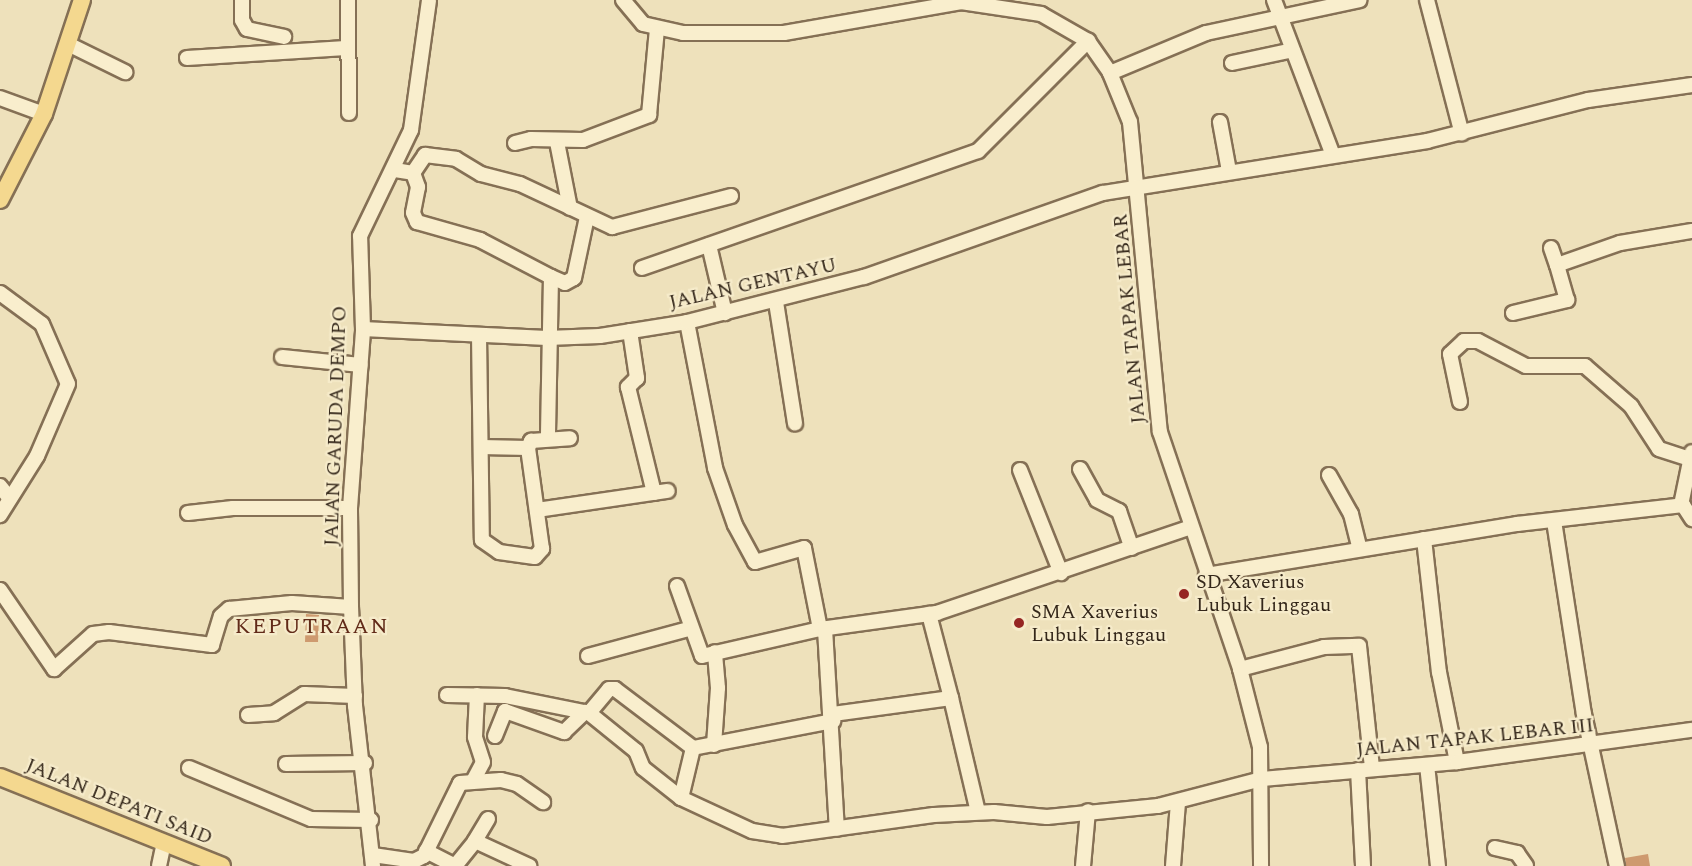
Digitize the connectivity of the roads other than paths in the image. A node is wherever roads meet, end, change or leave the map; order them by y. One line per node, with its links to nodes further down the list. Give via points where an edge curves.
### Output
1 (82, 0): 14 (main road)
2 (242, 0): 12 (street, via 242,20 247,29)
3 (348, 0): 15 (street)
4 (429, 0): 30 (street, JALAN GARUDA DEMPO, via 415,113)
5 (625, 0): 11 (street, via 637,20)
6 (1274, 0): 10 (street)
7 (1360, 0): 10 (street)
8 (1427, 0): 26 (street)
9 (938, 2): 11 (street, via 856,23 754,36); 13 (street, via 1016,7 1069,26)
10 (1279, 14): 16 (street); 20 (street, via 1163,47)
11 (657, 29): 27 (street, via 649,116 591,137)
12 (284, 37)
13 (1088, 40): 20 (street, JALAN TAPAK LEBAR); 39 (street, via 978,151)
14 (68, 44): 19 (street); 24 (main road)
15 (346, 48): 17 (street); 23 (street)
16 (1293, 50): 18 (street); 29 (street)
17 (187, 58)
18 (1232, 63)
19 (125, 72)
20 (1110, 73): 33 (street, JALAN TAPAK LEBAR, via 1130,122)
21 (1692, 85): 26 (street, JALAN GENTAYU, via 1588,100)
22 (0, 98): 24 (street)
23 (349, 113)
24 (44, 114): 35 (main road)
25 (1220, 122): 31 (street)
26 (1462, 134): 29 (street, JALAN GENTAYU)
27 (557, 142): 28 (street, via 531,138); 36 (street)
28 (515, 143)
29 (1333, 155): 31 (street, JALAN GENTAYU)
30 (395, 170): 32 (street); 49 (street, JALAN GARUDA DEMPO, via 367,213 360,236)
31 (1229, 171): 33 (street, JALAN GENTAYU)
32 (413, 173): 36 (street, via 425,155 456,159 482,174 515,182); 43 (street, via 418,187 413,213 417,222 480,240)
33 (1138, 185): 45 (street, JALAN GENTAYU, via 1060,205 875,273); 74 (street, JALAN TAPAK LEBAR, via 1156,411)
34 (731, 196): 37 (street, via 620,226)
35 (0, 200)
36 (570, 208): 37 (street)
37 (586, 217): 43 (street, via 574,278 565,283)
38 (1692, 231): 41 (street, via 1620,243)
39 (709, 245): 42 (street); 46 (street)
40 (1551, 248): 41 (street)
41 (1557, 265): 47 (street, via 1567,300)
42 (642, 268)
43 (551, 277): 52 (street)
44 (0, 293): 66 (street, via 38,319 67,380 44,442)
45 (776, 302): 46 (street, JALAN GENTAYU); 56 (street)
46 (726, 313): 48 (street, JALAN GENTAYU)
47 (1513, 313)
48 (687, 322): 50 (street, JALAN GENTAYU); 85 (street, via 715,468 735,525 754,562 804,548)
49 (363, 330): 51 (street, JALAN GENTAYU); 54 (street, JALAN GARUDA DEMPO)
50 (630, 332): 52 (street, JALAN GENTAYU); 69 (street, via 637,378 628,387 662,492)
51 (478, 334): 52 (street, JALAN GENTAYU); 59 (street)
52 (547, 338): 58 (street)
53 (282, 357): 54 (street)
54 (362, 365): 68 (street, JALAN GARUDA DEMPO)
55 (1460, 402): 61 (street, via 1450,354 1464,341 1478,341 1526,366 1585,366 1631,406 1659,449)
56 (795, 424)
57 (570, 438): 58 (street)
58 (548, 439): 60 (street, via 531,441)
59 (481, 447): 60 (street); 69 (street, via 486,545 499,552 540,554)
60 (528, 448): 69 (street)
61 (1691, 455): 67 (street)
62 (1080, 469): 76 (street, via 1097,500 1119,511)
63 (1020, 470): 78 (street)
64 (1329, 475): 77 (street, via 1351,514)
65 (0, 486): 66 (street)
66 (10, 499): 71 (street)
67 (1681, 505): 72 (street); 73 (street)
68 (350, 508): 70 (street, via 233,508); 82 (street, JALAN GARUDA DEMPO)
69 (537, 510)
70 (188, 513)
71 (0, 515)
72 (1692, 519)
73 (1554, 521): 75 (street); 101 (street)
74 (1191, 527): 76 (street); 79 (street, JALAN TAPAK LEBAR)
75 (1424, 539): 77 (street); 103 (street, via 1439,672)
76 (1132, 548): 78 (street)
77 (1360, 549): 79 (street)
78 (1061, 573): 83 (street)
79 (1206, 575): 88 (street, JALAN TAPAK LEBAR)
80 (677, 586): 84 (street)
81 (0, 590): 82 (street, via 17,621 54,669 72,658 87,637 100,633 212,645 221,616 229,609 292,603)
82 (351, 607): 91 (street, JALAN GARUDA DEMPO)
83 (929, 615): 85 (street); 93 (street)
84 (689, 629): 86 (street, via 699,655); 87 (street)
85 (822, 629): 86 (street); 97 (street)
86 (715, 652): 100 (street, via 718,688)
87 (588, 657)
88 (1240, 669): 108 (street, via 1324,647 1359,646); 110 (street, JALAN TAPAK LEBAR, via 1260,747)
89 (477, 694): 90 (street); 92 (street); 111 (street, via 475,737 483,762)
90 (447, 695)
91 (355, 696): 96 (street, via 304,694 274,713); 104 (street, JALAN GARUDA DEMPO)
92 (505, 696): 94 (street); 95 (street)
93 (951, 698): 97 (street); 116 (street)
94 (505, 711): 95 (street, via 564,732); 99 (street)
95 (587, 713): 102 (street, via 609,689 615,689); 112 (street, JALAN TAPAK LEBAR III, via 636,751 643,768)
96 (248, 715)
97 (833, 718): 100 (street); 119 (street)
98 (1692, 730): 101 (street, JALAN TAPAK LEBAR III)
99 (495, 735)
100 (714, 745): 102 (street)
101 (1591, 745): 103 (street, JALAN TAPAK LEBAR III); 134 (street)
102 (693, 748): 112 (street)
103 (1457, 762): 106 (street, JALAN TAPAK LEBAR III)
104 (364, 763): 105 (street); 118 (street, JALAN GARUDA DEMPO)
105 (286, 764)
106 (1427, 765): 108 (street, JALAN TAPAK LEBAR III); 132 (street)
107 (189, 768): 118 (street, via 311,819)
108 (1365, 769): 110 (street, JALAN TAPAK LEBAR III); 131 (street)
109 (0, 777): 121 (main road, JALAN DEPATI SAID)
110 (1262, 778): 114 (street, JALAN TAPAK LEBAR III); 130 (street, JALAN TAPAK LEBAR)
111 (473, 781): 113 (street, via 517,784); 123 (street, via 455,786)
112 (681, 798): 119 (street, JALAN TAPAK LEBAR III, via 764,834)
113 (543, 802)
114 (1178, 803): 115 (street, JALAN TAPAK LEBAR III); 129 (street)
115 (1088, 811): 116 (street, JALAN TAPAK LEBAR III, via 1047,817); 128 (street)
116 (978, 812): 119 (street, JALAN TAPAK LEBAR III)
117 (488, 819): 120 (street)
118 (371, 820): 124 (street, JALAN GARUDA DEMPO)
119 (837, 829)
120 (475, 841): 123 (street, via 455,866); 127 (street)
121 (164, 843): 125 (street); 126 (main road, JALAN DEPATI SAID)
122 (1495, 848): 133 (street, via 1517,853)
123 (426, 851): 124 (street, via 414,861)
124 (373, 860)
125 (159, 866)
126 (222, 866)
127 (529, 866)
128 (1083, 866)
129 (1173, 866)
130 (1261, 866)
131 (1363, 866)
132 (1438, 866)
133 (1526, 866)
134 (1617, 866)

